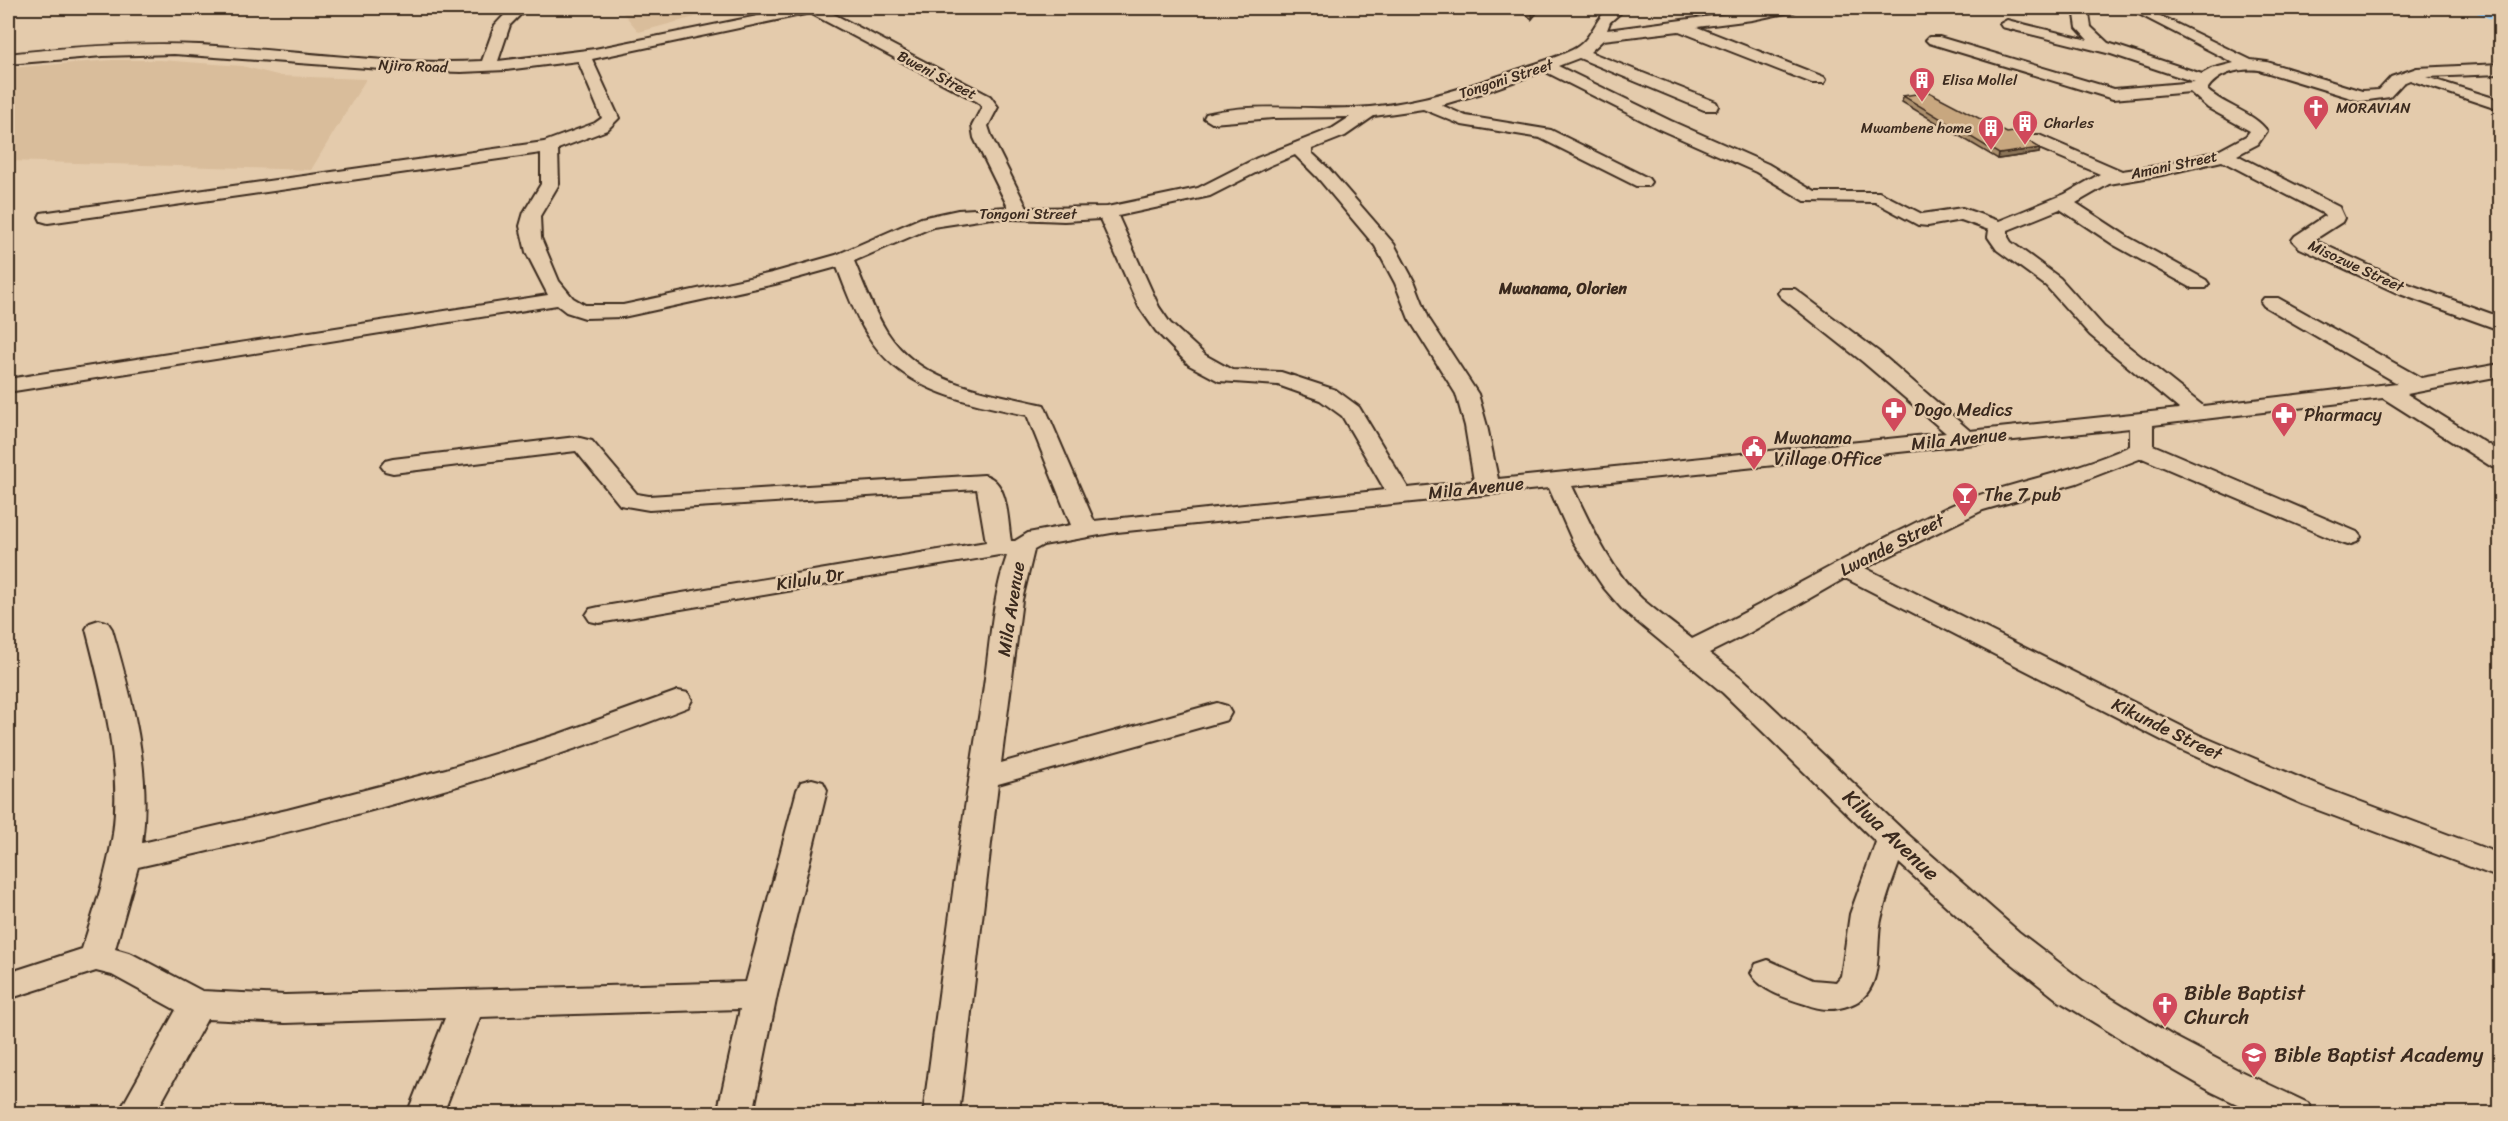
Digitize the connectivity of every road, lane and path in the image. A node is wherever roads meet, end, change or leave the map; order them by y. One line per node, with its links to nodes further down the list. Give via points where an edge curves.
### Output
1 (520, 8): 16 (street, via 508,14 502,23)
2 (813, 8): 13 (street, Njiro Road); 34 (street, Bweni Street, via 984,99 990,107 980,126 983,138)
3 (1619, 8): 9 (street, Tongoni Street, via 1604,19)
4 (1790, 8): 8 (street)
5 (2081, 8): 11 (street, via 2084,27)
6 (2134, 8): 15 (street)
7 (2007, 24): 11 (street)
8 (1680, 26): 9 (street); 20 (street)
9 (1599, 36): 12 (street, Tongoni Street)
10 (1934, 40): 21 (street, via 2113,94)
11 (2115, 52): 21 (street)
12 (1579, 53): 17 (street, Tongoni Street); 24 (street)
13 (583, 56): 16 (street, Njiro Road); 29 (street, via 611,118)
14 (8, 59): 16 (street, Njiro Road, via 175,49 390,66)
15 (2248, 64): 19 (street, via 2361,96 2384,94); 21 (street, via 2217,72)
16 (489, 65)
17 (1546, 66): 22 (street, Tongoni Street); 37 (street, via 1762,168 1811,197 1879,197 1918,219 1962,214)
18 (2500, 69): 19 (street)
19 (2408, 76): 23 (street)
20 (1818, 80)
21 (2199, 84): 30 (street, Amani Street, via 2214,105 2254,125 2259,132 2252,140)
22 (1425, 104): 25 (street, Tongoni Street); 32 (street, via 1462,120 1545,134)
23 (2500, 105)
24 (1710, 106)
25 (1369, 112): 26 (street); 28 (street, Tongoni Street, via 1339,132)
26 (1212, 118)
27 (2033, 139): 31 (street)
28 (1304, 145): 35 (street, Tongoni Street, via 1204,192); 55 (street, via 1303,154 1384,244 1419,319 1467,394)
29 (549, 147): 36 (street); 41 (street, via 550,184 531,216 530,234)
30 (2224, 154): 31 (street, Amani Street); 43 (street, Misozwe Street, via 2332,211 2335,218 2302,240 2307,244 2404,289)
31 (2119, 176): 33 (street, Amani Street, via 2091,185)
32 (1642, 182)
33 (2062, 202): 37 (street, Amani Street); 39 (street, via 2121,241)
34 (1018, 211): 35 (street, Tongoni Street); 38 (street, Tongoni Street, via 928,222)
35 (1107, 213): 56 (street, via 1149,307 1163,327 1197,360 1227,376 1281,379 1328,395 1351,412)
36 (48, 217)
37 (1999, 227): 48 (street, via 1998,237 2004,246 2054,282 2097,331)
38 (843, 259): 41 (street, Tongoni Street, via 623,311 585,312); 57 (street, via 878,335 901,365 947,391 1036,410)
39 (2199, 284)
40 (1788, 293): 50 (street, via 1871,357)
41 (559, 299): 45 (street)
42 (2271, 302): 46 (street)
43 (2500, 324)
44 (2500, 370): 46 (street, Mila Avenue)
45 (8, 386)
46 (2419, 386): 47 (street, Mila Avenue)
47 (2387, 391): 48 (street, Mila Avenue); 52 (street)
48 (2196, 412): 49 (street, Mila Avenue)
49 (2141, 420): 50 (street, Mila Avenue); 51 (street)
50 (1965, 438): 54 (street, Mila Avenue)
51 (2142, 449): 58 (street); 60 (street, Lwande Street, via 2069,478 1974,505)
52 (2500, 462)
53 (393, 466): 59 (street, via 576,444 589,451 629,500 649,503 984,482 989,486)
54 (1557, 480): 55 (street, Mila Avenue); 63 (street, Kilwa Avenue, via 1586,542 1613,582 1651,621)
55 (1487, 486): 56 (street, Mila Avenue)
56 (1401, 496): 57 (street, Mila Avenue)
57 (1085, 530): 59 (street, Mila Avenue, via 1037,538)
58 (2348, 537)
59 (1010, 549): 61 (street, Kilulu Dr); 66 (street, Mila Avenue, via 1011,593 1003,663)
60 (1845, 568): 63 (street, Lwande Street); 70 (street, Kikunde Street, via 2189,742 2304,792)
61 (599, 615)
62 (99, 629): 69 (street, via 124,735 130,788)
63 (1692, 650): 68 (street, Kilwa Avenue)
64 (678, 700): 69 (street, via 555,746 453,778)
65 (1217, 713): 66 (street)
66 (983, 778): 80 (street, Mila Avenue)
67 (812, 790): 74 (street)
68 (1893, 839): 72 (street, via 1874,888 1856,983 1849,992 1826,996 1788,985); 81 (street, Kilwa Avenue, via 2007,941 2071,991 2225,1081)
69 (124, 860): 71 (street)
70 (2500, 866)
71 (96, 958): 73 (street); 75 (street, via 120,963)
72 (1768, 973)
73 (8, 986)
74 (760, 995): 76 (street); 79 (street)
75 (197, 1005): 76 (street, via 285,1009); 77 (street)
76 (467, 1005): 78 (street)
77 (136, 1113)
78 (425, 1113)
79 (735, 1113)
80 (941, 1113)
81 (2295, 1113)

